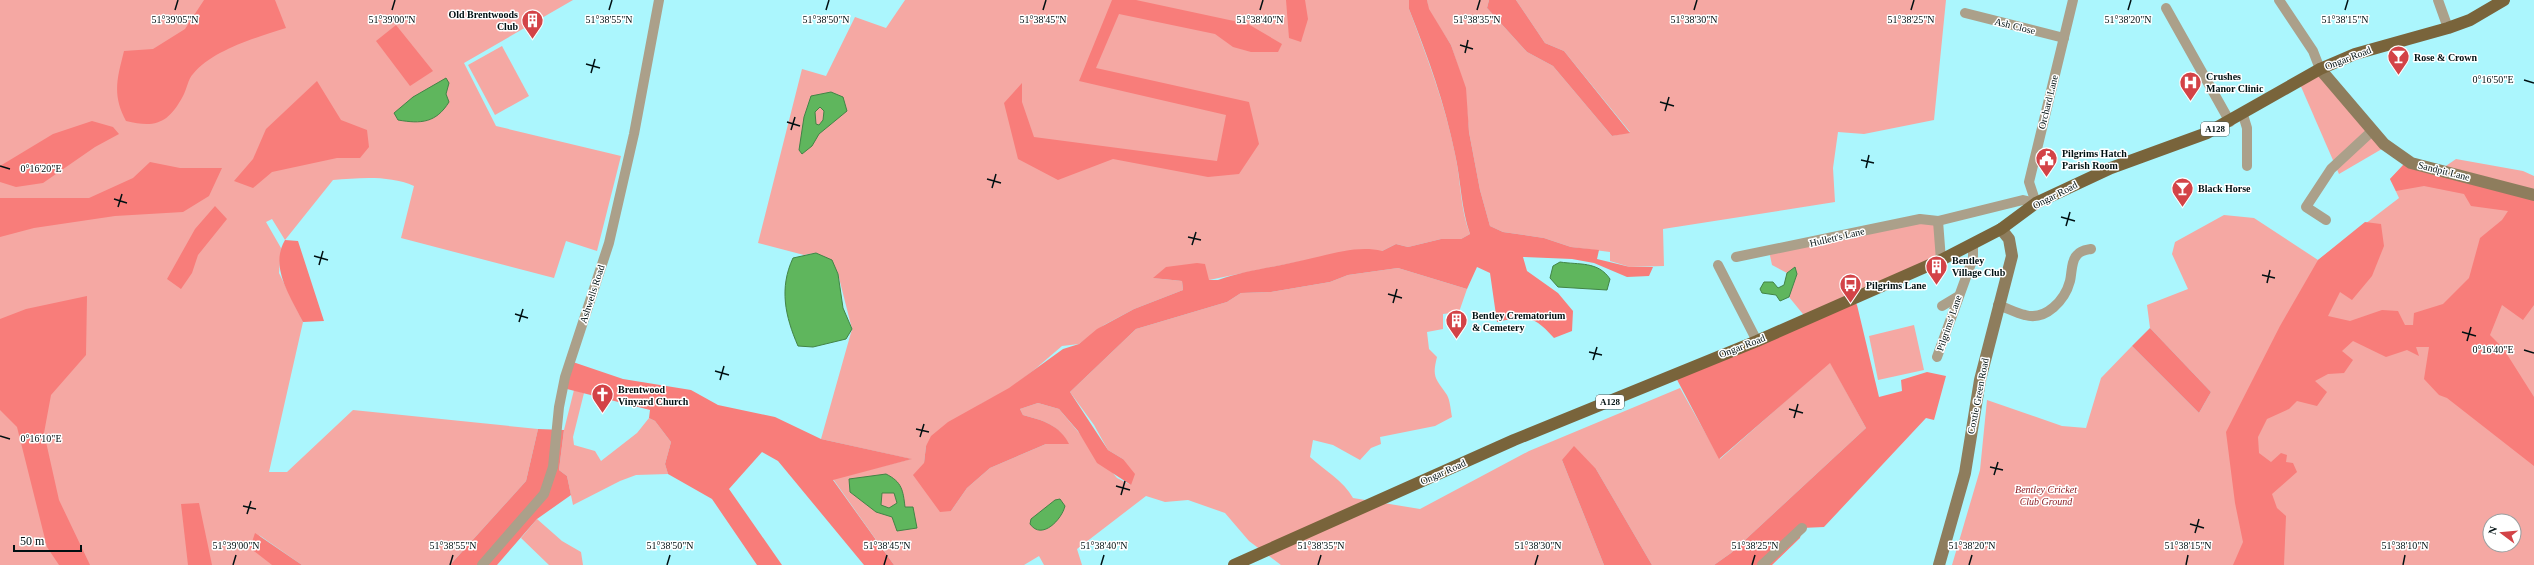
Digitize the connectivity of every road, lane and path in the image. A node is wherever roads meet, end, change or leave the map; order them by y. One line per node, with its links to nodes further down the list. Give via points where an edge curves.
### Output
1 (659, 0): 31 (street, Ashwells Road, via 634,134 609,243 565,378 559,406 553,467 544,494)
2 (2074, 0): 9 (street, Orchard Lane)
3 (2438, 0): 8 (street)
4 (2504, 0): 8 (main road, Ongar Road / A128, via 2470,20)
5 (2281, 1): 10 (street, via 2313,51)
6 (2166, 8): 12 (street)
7 (1965, 14): 9 (street, Ash Close)
8 (2448, 28): 10 (main road, Ongar Road / A128, via 2355,54)
9 (2064, 38): 16 (street, Orchard Lane, via 2029,182)
10 (2320, 69): 11 (main road, Ongar Road / A128); 13 (street, Sandpit Lane)
11 (2244, 115): 12 (main road, Ongar Road / A128); 14 (street, via 2247,128)
12 (2230, 122): 16 (main road, Ongar Road / A128, via 2180,145 2111,168)
13 (2372, 131): 15 (street, Sandpit Lane, via 2384,144 2410,162); 17 (street, via 2331,169 2306,208)
14 (2247, 166)
15 (2534, 195)
16 (2036, 203): 18 (street, Hullett's Lane, via 2023,200); 19 (main road, Ongar Road / A128)
17 (2326, 220)
18 (1938, 221): 22 (street, Hullett's Lane, via 1920,219); 23 (street)
19 (2001, 229): 20 (main road, Ongar Road / A128); 26 (street, Coxtie Green Road, via 2008,239 2012,256)
20 (1973, 244): 23 (main road, Ongar Road / A128); 25 (street, Pilgrims' Lane, via 1973,258)
21 (2091, 250): 26 (street, via 2083,250 2076,256 2066,293 2058,304 2047,312 2035,316 2025,315)
22 (1736, 257)
23 (1941, 260): 28 (main road, Ongar Road / A128)
24 (1718, 265): 28 (street)
25 (1957, 297): 27 (street); 29 (street, Pilgrims' Lane)
26 (1998, 305): 34 (street, Coxtie Green Road, via 1973,416 1965,473)
27 (1942, 306)
28 (1757, 341): 32 (main road, Ongar Road / A128, via 1514,440)
29 (1937, 357)
30 (1802, 528): 33 (street)
31 (482, 565)
32 (1234, 565)
33 (1762, 565)
34 (1939, 565)

